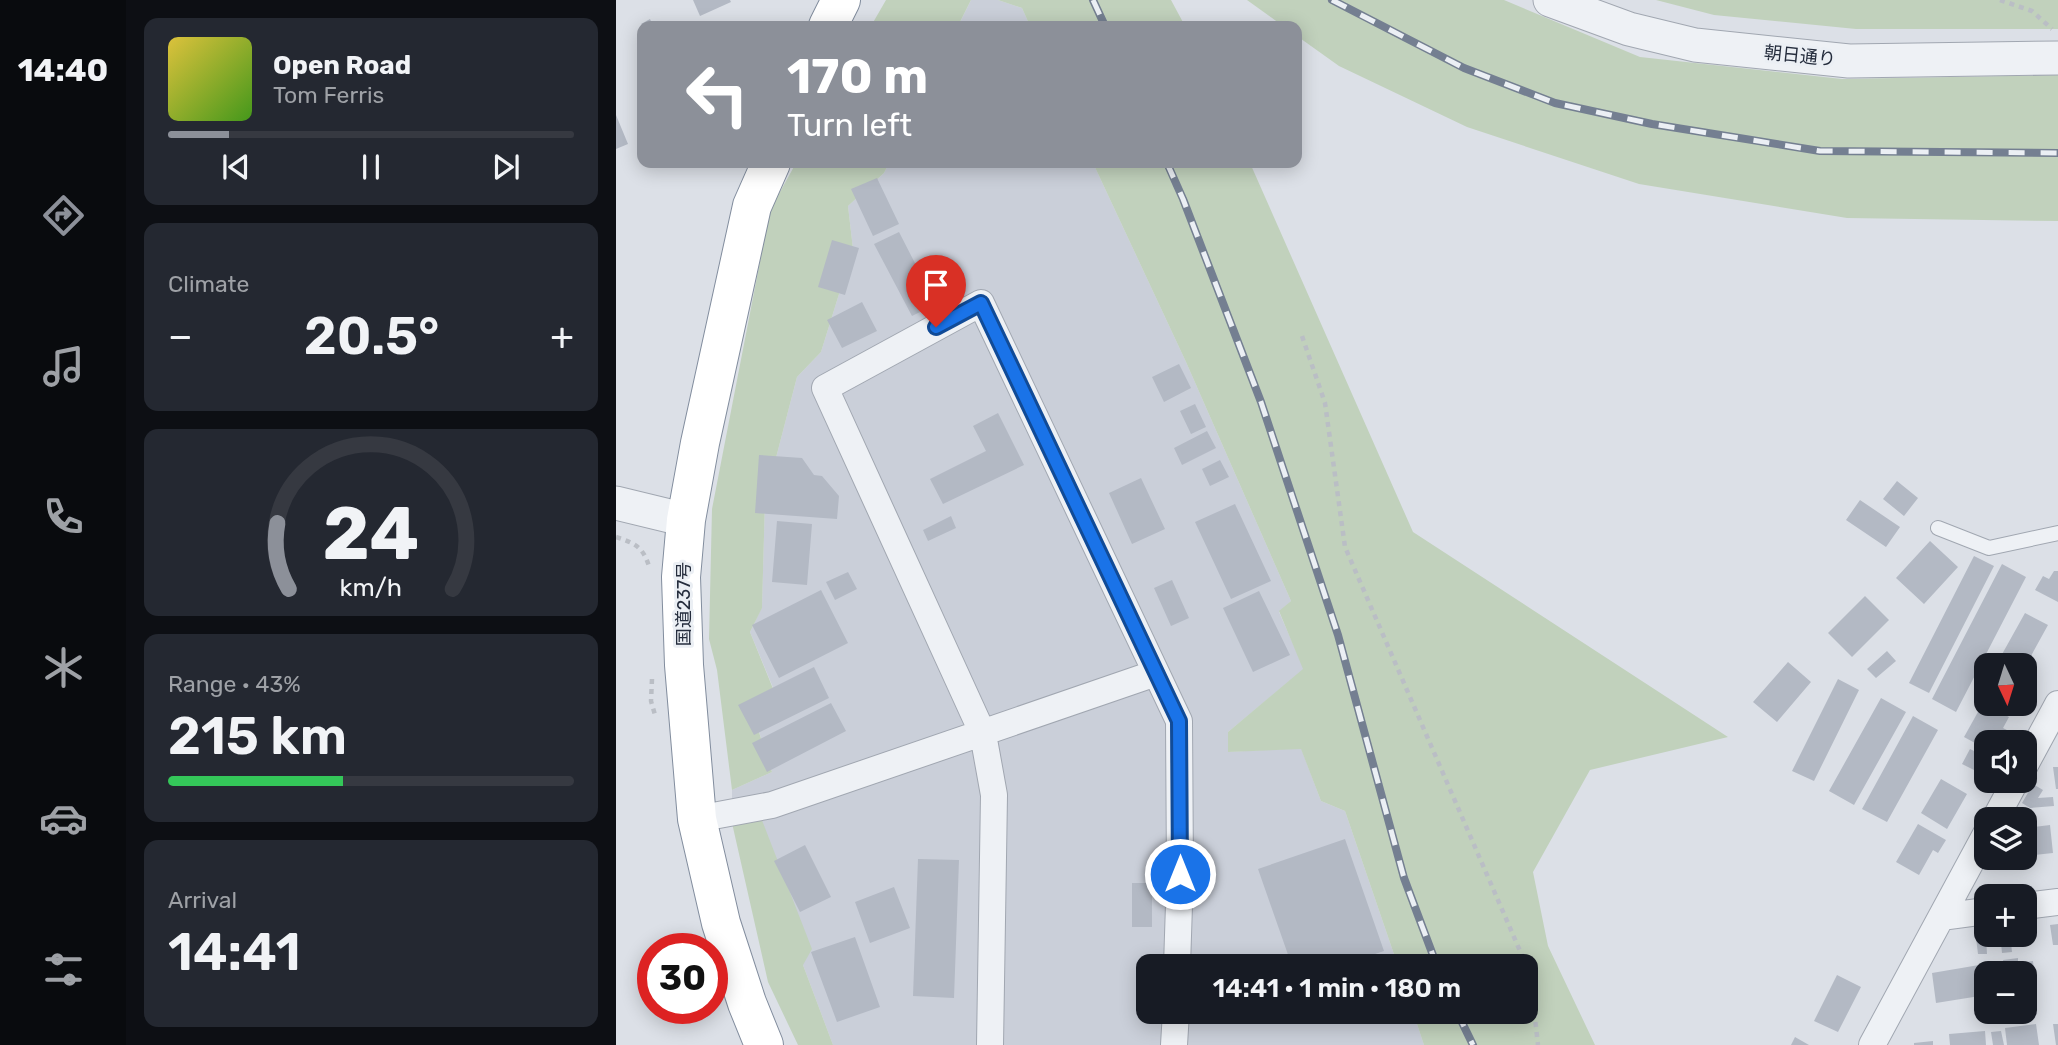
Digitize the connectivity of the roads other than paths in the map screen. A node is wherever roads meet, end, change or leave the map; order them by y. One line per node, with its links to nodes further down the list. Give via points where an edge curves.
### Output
1 (841, 0): 3 (highway)
2 (1550, 0): 4 (street, 朝日通り, via 1629,29 1695,46 1849,61)
3 (830, 21)
4 (2055, 43)
5 (769, 168): 7 (highway, 国道237号, via 752,206)
6 (616, 503): 7 (street)
7 (686, 520): 14 (highway, 国道237号, via 681,577)
8 (1938, 528): 9 (lane, via 1989,548)
9 (2058, 533)
10 (1156, 673): 12 (street); 12 (street, via 981,303 825,388); 20 (street, via 1179,721)
11 (2057, 709): 13 (street)
12 (983, 734): 14 (street, via 772,805); 23 (street, via 994,795)
13 (2037, 744)
14 (697, 819): 22 (highway, 国道237号, via 721,923)
15 (1974, 856): 19 (street)
16 (2058, 902): 17 (street)
17 (2037, 905)
18 (1974, 913): 19 (street)
19 (1941, 917): 25 (street)
20 (1177, 954)
21 (1175, 1024): 24 (street)
22 (764, 1045)
23 (990, 1045)
24 (1174, 1045)
25 (1872, 1045)

